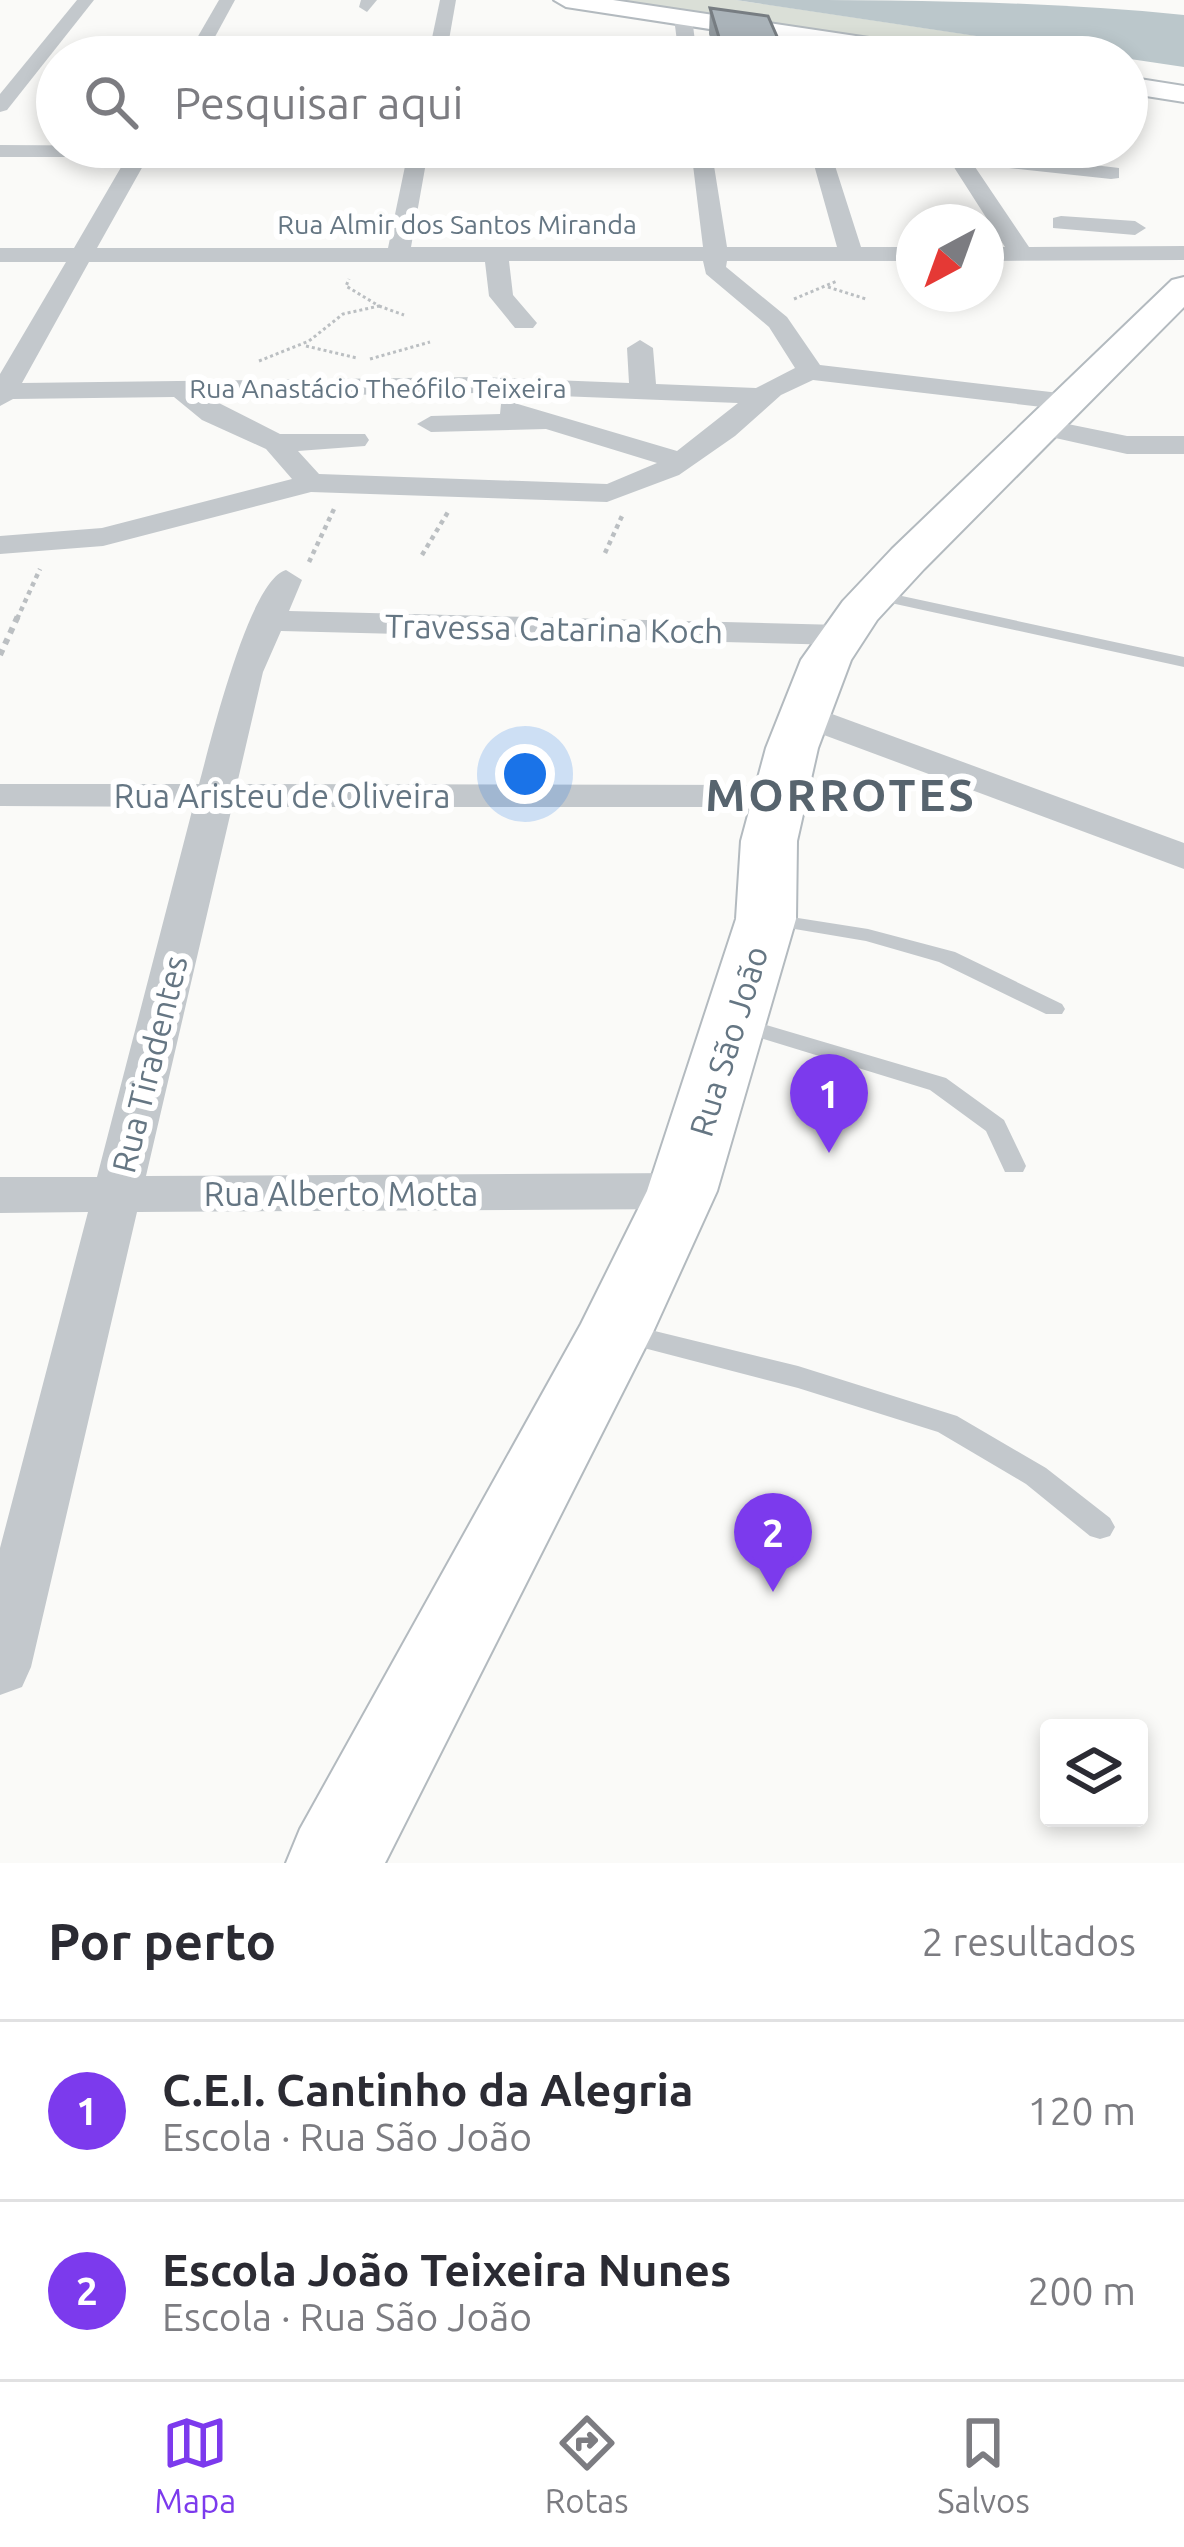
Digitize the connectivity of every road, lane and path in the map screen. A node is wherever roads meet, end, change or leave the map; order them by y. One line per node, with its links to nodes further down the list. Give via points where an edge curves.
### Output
1 (86, 0): 6 (street)
2 (227, 0): 7 (street)
3 (448, 0): 8 (street)
4 (566, 0): 5 (main road)
5 (682, 18): 9 (street); 10 (main road)
6 (56, 36)
7 (207, 36)
8 (441, 36)
9 (685, 36)
10 (753, 36)
11 (36, 61): 13 (street)
12 (0, 69): 13 (street)
13 (29, 69): 14 (street); 17 (street)
14 (36, 69)
15 (1148, 89): 16 (main road)
16 (1184, 94)
17 (0, 106)
18 (36, 150): 19 (street)
19 (0, 151)
20 (131, 168): 37 (street)
21 (414, 168): 29 (street)
22 (704, 168): 31 (street)
23 (825, 168): 32 (street)
24 (965, 168): 35 (street)
25 (1074, 168): 26 (street)
26 (1111, 173)
27 (1061, 223): 28 (street)
28 (1184, 231)
29 (393, 254): 30 (street, Rua Almir dos Santos Miranda); 37 (street, Rua Almir dos Santos Miranda); 41 (path, via 344,284)
30 (496, 254): 31 (street, Rua Almir dos Santos Miranda); 44 (street, via 500,296)
31 (716, 254): 32 (street, Rua Almir dos Santos Miranda); 42 (street, via 714,269)
32 (851, 254): 33 (street, Rua Almir dos Santos Miranda); 39 (path, via 850,270)
33 (896, 254)
34 (1004, 254): 35 (street)
35 (1021, 254): 38 (street)
36 (0, 255): 37 (street, Rua Almir dos Santos Miranda)
37 (82, 255): 51 (street)
38 (1182, 283): 54 (main road, Rua São João)
39 (828, 287): 40 (path); 42 (path)
40 (866, 299)
41 (379, 306): 43 (path); 46 (path, via 343,314)
42 (760, 306): 48 (street)
43 (404, 315)
44 (524, 323)
45 (430, 342): 46 (path, via 364,360)
46 (302, 345): 49 (path)
47 (640, 348): 50 (street)
48 (811, 372): 52 (street); 54 (street)
49 (191, 387): 50 (street, Rua Anastácio Theófilo Teixeira); 51 (street, Rua Anastácio Theófilo Teixeira); 58 (street, via 212,414)
50 (643, 392): 52 (street, Rua Anastácio Theófilo Teixeira)
51 (1, 393)
52 (757, 396): 60 (street)
53 (511, 410): 55 (street)
54 (1055, 414): 59 (street, via 1127,445); 68 (main road, Rua São João)
55 (549, 420): 56 (street); 60 (street)
56 (431, 424)
57 (346, 435): 58 (street)
58 (276, 443): 61 (street)
59 (1184, 445)
60 (680, 461): 63 (street, via 607,493)
61 (311, 483): 62 (street); 64 (street)
62 (345, 484): 63 (street); 67 (path, via 303,575)
63 (463, 488): 66 (path)
64 (52, 544): 65 (street); 69 (path)
65 (0, 545)
66 (422, 555)
67 (277, 601): 68 (street, Travessa Catarina Koch); 73 (street, Rua Tiradentes, via 246,672)
68 (858, 615): 70 (lane); 71 (main road, Rua São João)
69 (0, 656)
70 (1184, 662)
71 (802, 714): 74 (main road, Rua São João); 75 (street)
72 (0, 795): 73 (street, Rua Aristeu de Oliveira)
73 (216, 795): 74 (street, Rua Aristeu de Oliveira); 81 (street, Rua Tiradentes)
74 (779, 796): 76 (main road, Rua São João)
75 (1184, 857)
76 (766, 919): 77 (lane, via 947,958); 78 (main road, Rua São João)
77 (1054, 1010)
78 (732, 1022): 79 (lane, via 938,1084 996,1126); 80 (main road, Rua São João)
79 (1014, 1166)
80 (682, 1191): 81 (street, Rua Alberto Motta); 83 (main road, Rua São João)
81 (117, 1194): 82 (street, Rua Alberto Motta); 85 (street, Rua Tiradentes)
82 (0, 1195)
83 (615, 1332): 84 (lane, via 947,1424 1036,1476); 86 (main road, Rua São João)
84 (1100, 1527)
85 (0, 1667)
86 (334, 1863)

